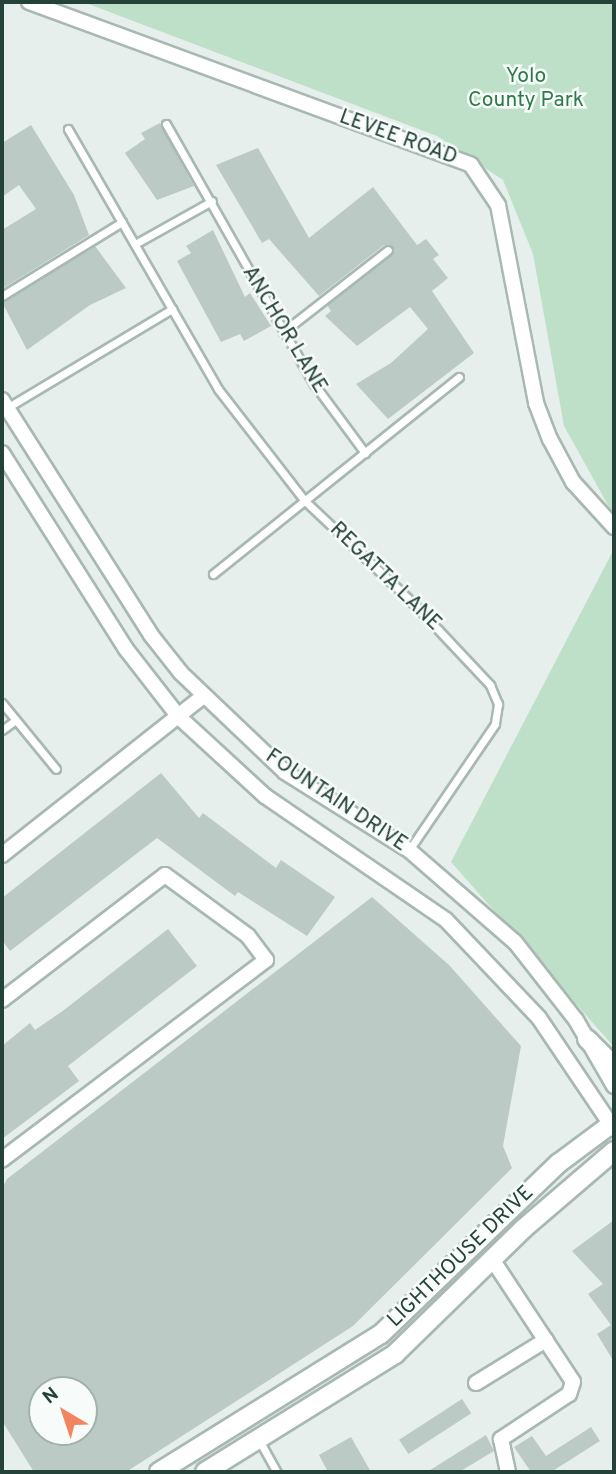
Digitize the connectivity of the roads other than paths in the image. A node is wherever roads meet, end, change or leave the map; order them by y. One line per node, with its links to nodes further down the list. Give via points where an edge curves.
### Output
1 (29, 2): 16 (street, LEVEE ROAD, via 471,165 498,205 536,403 550,439 573,482)
2 (166, 124): 4 (lane, ANCHOR LANE)
3 (68, 128): 5 (lane, REGATTA LANE)
4 (212, 201): 6 (lane); 10 (lane, ANCHOR LANE)
5 (122, 222): 6 (lane, REGATTA LANE); 8 (lane)
6 (135, 244): 9 (lane, REGATTA LANE)
7 (388, 250): 10 (lane)
8 (2, 296)
9 (172, 309): 12 (lane); 15 (lane, REGATTA LANE, via 218,389)
10 (283, 332): 14 (lane, ANCHOR LANE)
11 (459, 377): 14 (lane)
12 (3, 406): 18 (street, FOUNTAIN DRIVE, via 151,635)
13 (2, 453): 20 (street, FOUNTAIN DRIVE, via 126,649)
14 (365, 453): 15 (lane)
15 (304, 500): 17 (lane); 24 (lane, REGATTA LANE, via 464,654 498,704 495,724)
16 (614, 527)
17 (213, 574)
18 (202, 697): 20 (street); 24 (street, FOUNTAIN DRIVE, via 285,772)
19 (2, 703): 21 (lane)
20 (179, 717): 25 (street); 30 (street, FOUNTAIN DRIVE, via 265,796 446,920 539,1018)
21 (16, 720): 22 (lane); 23 (lane)
22 (2, 730)
23 (56, 769)
24 (409, 850): 27 (street, FOUNTAIN DRIVE, via 514,942)
25 (2, 855)
26 (2, 1000): 32 (street, via 165,875 248,936 266,960)
27 (587, 1039): 28 (street); 29 (street, FOUNTAIN DRIVE)
28 (614, 1066)
29 (614, 1086)
30 (612, 1126): 37 (street, LIGHTHOUSE DRIVE, via 515,1203 381,1335)
31 (614, 1151): 33 (street, LIGHTHOUSE DRIVE)
32 (2, 1160)
33 (492, 1259): 34 (street); 36 (street, LIGHTHOUSE DRIVE, via 395,1354)
34 (546, 1340): 35 (street); 40 (street, via 573,1382 569,1394 502,1439)
35 (476, 1383)
36 (259, 1440): 38 (street, LIGHTHOUSE DRIVE); 39 (lane)
37 (159, 1472)
38 (205, 1472)
39 (277, 1472)
40 (508, 1472)

